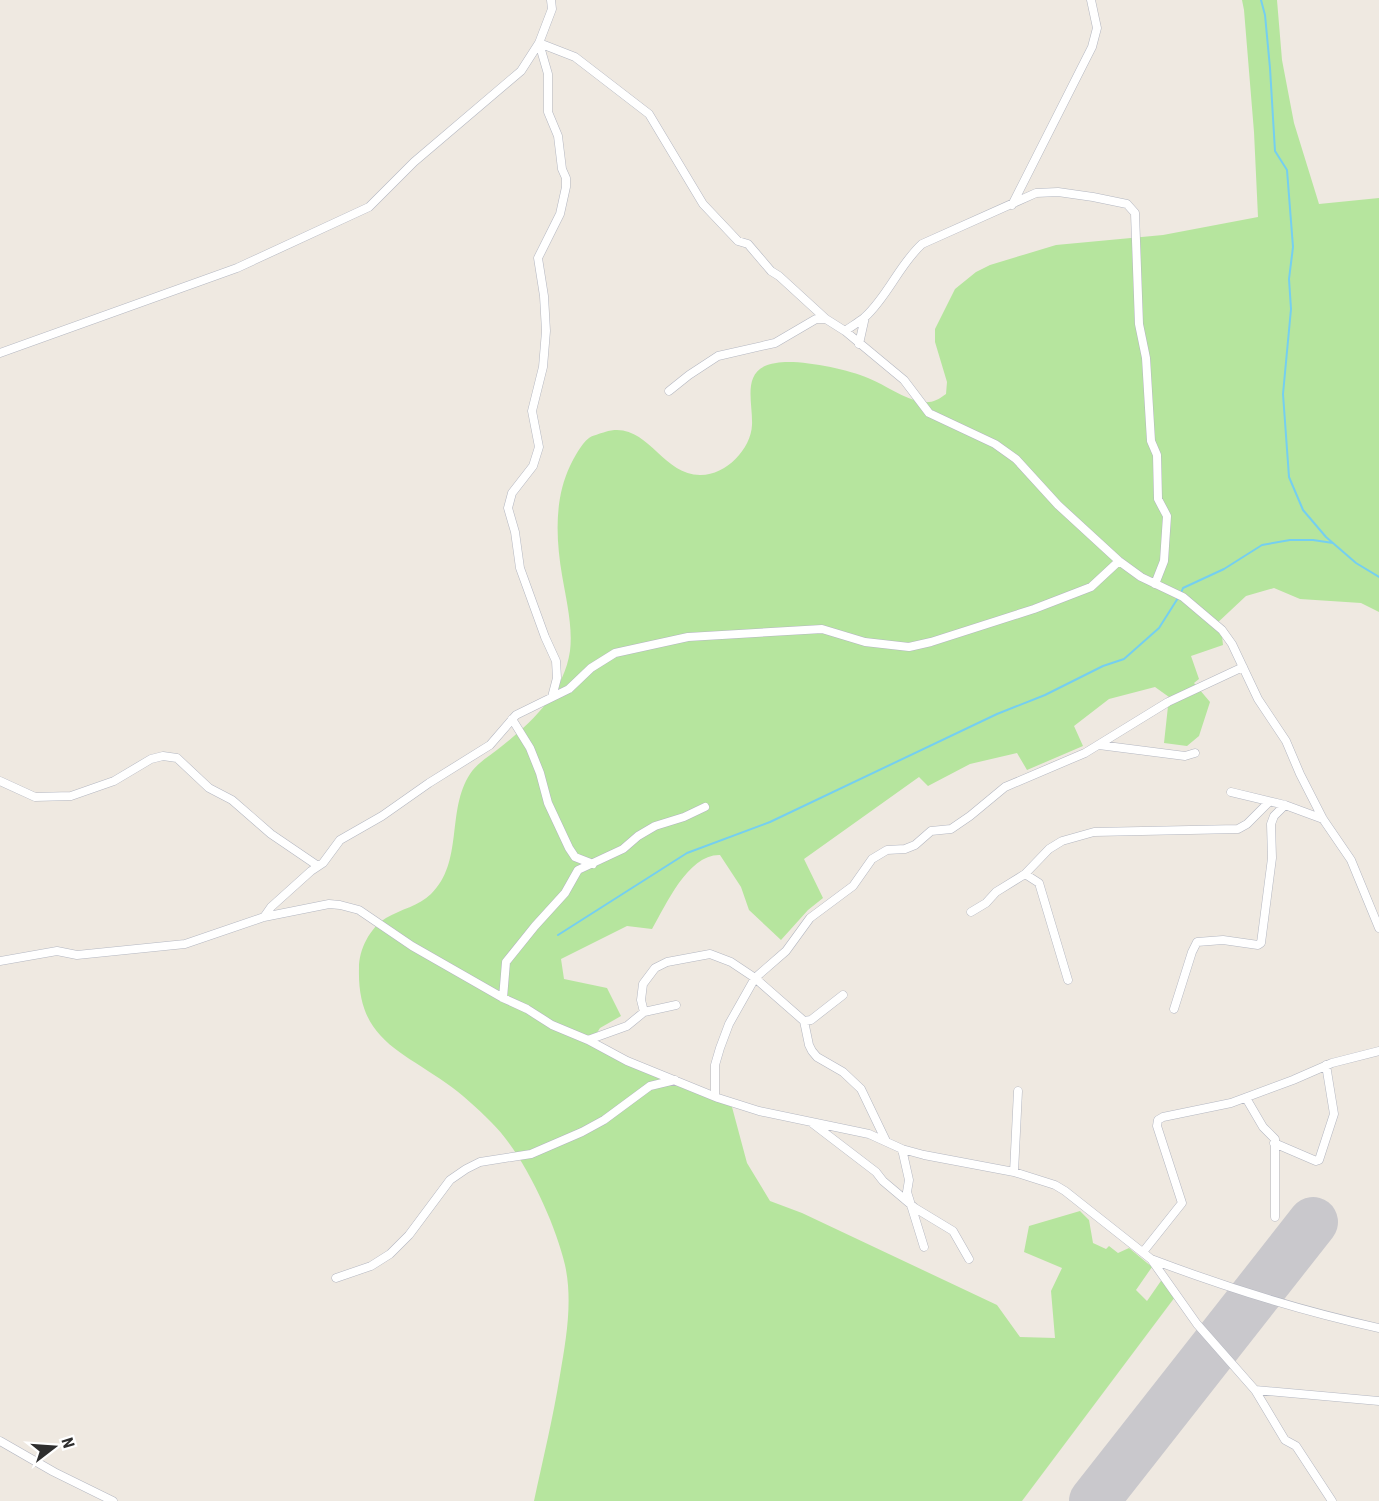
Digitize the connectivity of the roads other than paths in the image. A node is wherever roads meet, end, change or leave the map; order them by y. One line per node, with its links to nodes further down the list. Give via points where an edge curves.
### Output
1 (551, 0): 3 (street, via 552,9)
2 (1091, 0): 4 (street, via 1097,28 1092,47)
3 (539, 43): 6 (street, via 575,57 649,114 703,204 738,241 748,244 771,271); 9 (street, via 521,71 414,162 369,207 237,268); 14 (street, via 548,74 548,112 558,136 566,188 560,214 538,258 546,331 543,368 532,411 539,447 533,466 512,493 508,508 520,568 556,661)
4 (1012, 205): 5 (street, via 922,244); 12 (street, via 1036,193 1058,192 1127,204 1135,213 1139,324 1146,358 1151,441 1157,458 1158,499 1167,516 1164,561)
5 (865, 317): 7 (street); 8 (street)
6 (826, 319): 7 (street); 10 (street, via 816,319 775,343 718,356)
7 (845, 331): 8 (street)
8 (859, 344): 11 (street, via 904,380 929,413 984,438 1016,459 1058,505)
9 (0, 353)
10 (669, 391)
11 (1119, 561): 12 (street); 14 (street, via 1091,587 931,642 909,647 865,642 822,629 682,638 615,653 569,689)
12 (1155, 584): 13 (street, via 1183,597 1226,635)
13 (1243, 667): 16 (street, via 1168,702); 23 (street, via 1258,699 1286,741)
14 (552, 697): 15 (street)
15 (512, 719): 24 (street, via 531,748 548,803 566,843 575,857); 25 (street, via 490,745 340,840)
16 (1100, 745): 17 (street, via 1185,756); 31 (street, via 1005,787 951,829 934,830 915,844 879,854 867,864 853,886 810,918 786,951)
17 (1195, 753)
18 (0, 781): 25 (street, via 35,797 70,796 114,781 151,759 177,758 210,788 232,800 271,834)
19 (1232, 792): 20 (street)
20 (1269, 802): 21 (street); 26 (street, via 1238,829 1094,832 1062,841)
21 (1285, 805): 23 (street); 36 (street, via 1271,824 1272,863 1261,943 1197,942)
22 (705, 807): 24 (street, via 655,826 623,849)
23 (1323, 819): 29 (street, via 1351,860)
24 (592, 864): 34 (street, via 578,870 566,894 506,962)
25 (318, 866): 28 (street)
26 (1025, 874): 27 (street); 32 (street, via 1039,883)
27 (971, 912)
28 (264, 917): 30 (street, via 185,944 77,956 57,951); 34 (street, via 341,902)
29 (1379, 928)
30 (0, 961)
31 (755, 978): 37 (street, via 710,954 667,962 655,968 643,984); 38 (street); 44 (street, via 720,1048 715,1065)
32 (1068, 980)
33 (843, 995): 38 (street, via 811,1020)
34 (503, 998): 39 (street)
35 (676, 1005): 37 (street)
36 (1174, 1009)
37 (644, 1012): 39 (street, via 627,1026)
38 (804, 1021): 47 (street, via 813,1052 861,1089)
39 (588, 1040): 42 (street, via 627,1061)
40 (1379, 1051): 41 (street)
41 (1326, 1065): 45 (street); 48 (street, via 1334,1114 1320,1160)
42 (677, 1080): 44 (street); 57 (street, via 650,1086 604,1120 531,1154 480,1162 466,1169 450,1180 390,1254 371,1266)
43 (1018, 1091): 50 (street)
44 (715, 1096): 46 (street)
45 (1246, 1098): 48 (street, via 1265,1130 1274,1137); 54 (street, via 1158,1120 1182,1203)
46 (811, 1122): 47 (street, via 870,1134); 51 (street, via 876,1172)
47 (886, 1142): 49 (street)
48 (1274, 1143): 52 (street)
49 (902, 1149): 50 (street); 51 (street)
50 (1014, 1172): 54 (street, via 1060,1188)
51 (911, 1205): 53 (street); 55 (street, via 953,1231)
52 (1275, 1217)
53 (924, 1247)
54 (1143, 1252): 56 (street)
55 (969, 1259)
56 (1151, 1259): 58 (street, via 1323,1316); 59 (street, via 1197,1324)
57 (336, 1278)
58 (1379, 1328)
59 (1255, 1390): 60 (street); 63 (street, via 1285,1440 1296,1446)
60 (1379, 1401)
61 (0, 1441): 62 (street)
62 (113, 1501)
63 (1332, 1501)

